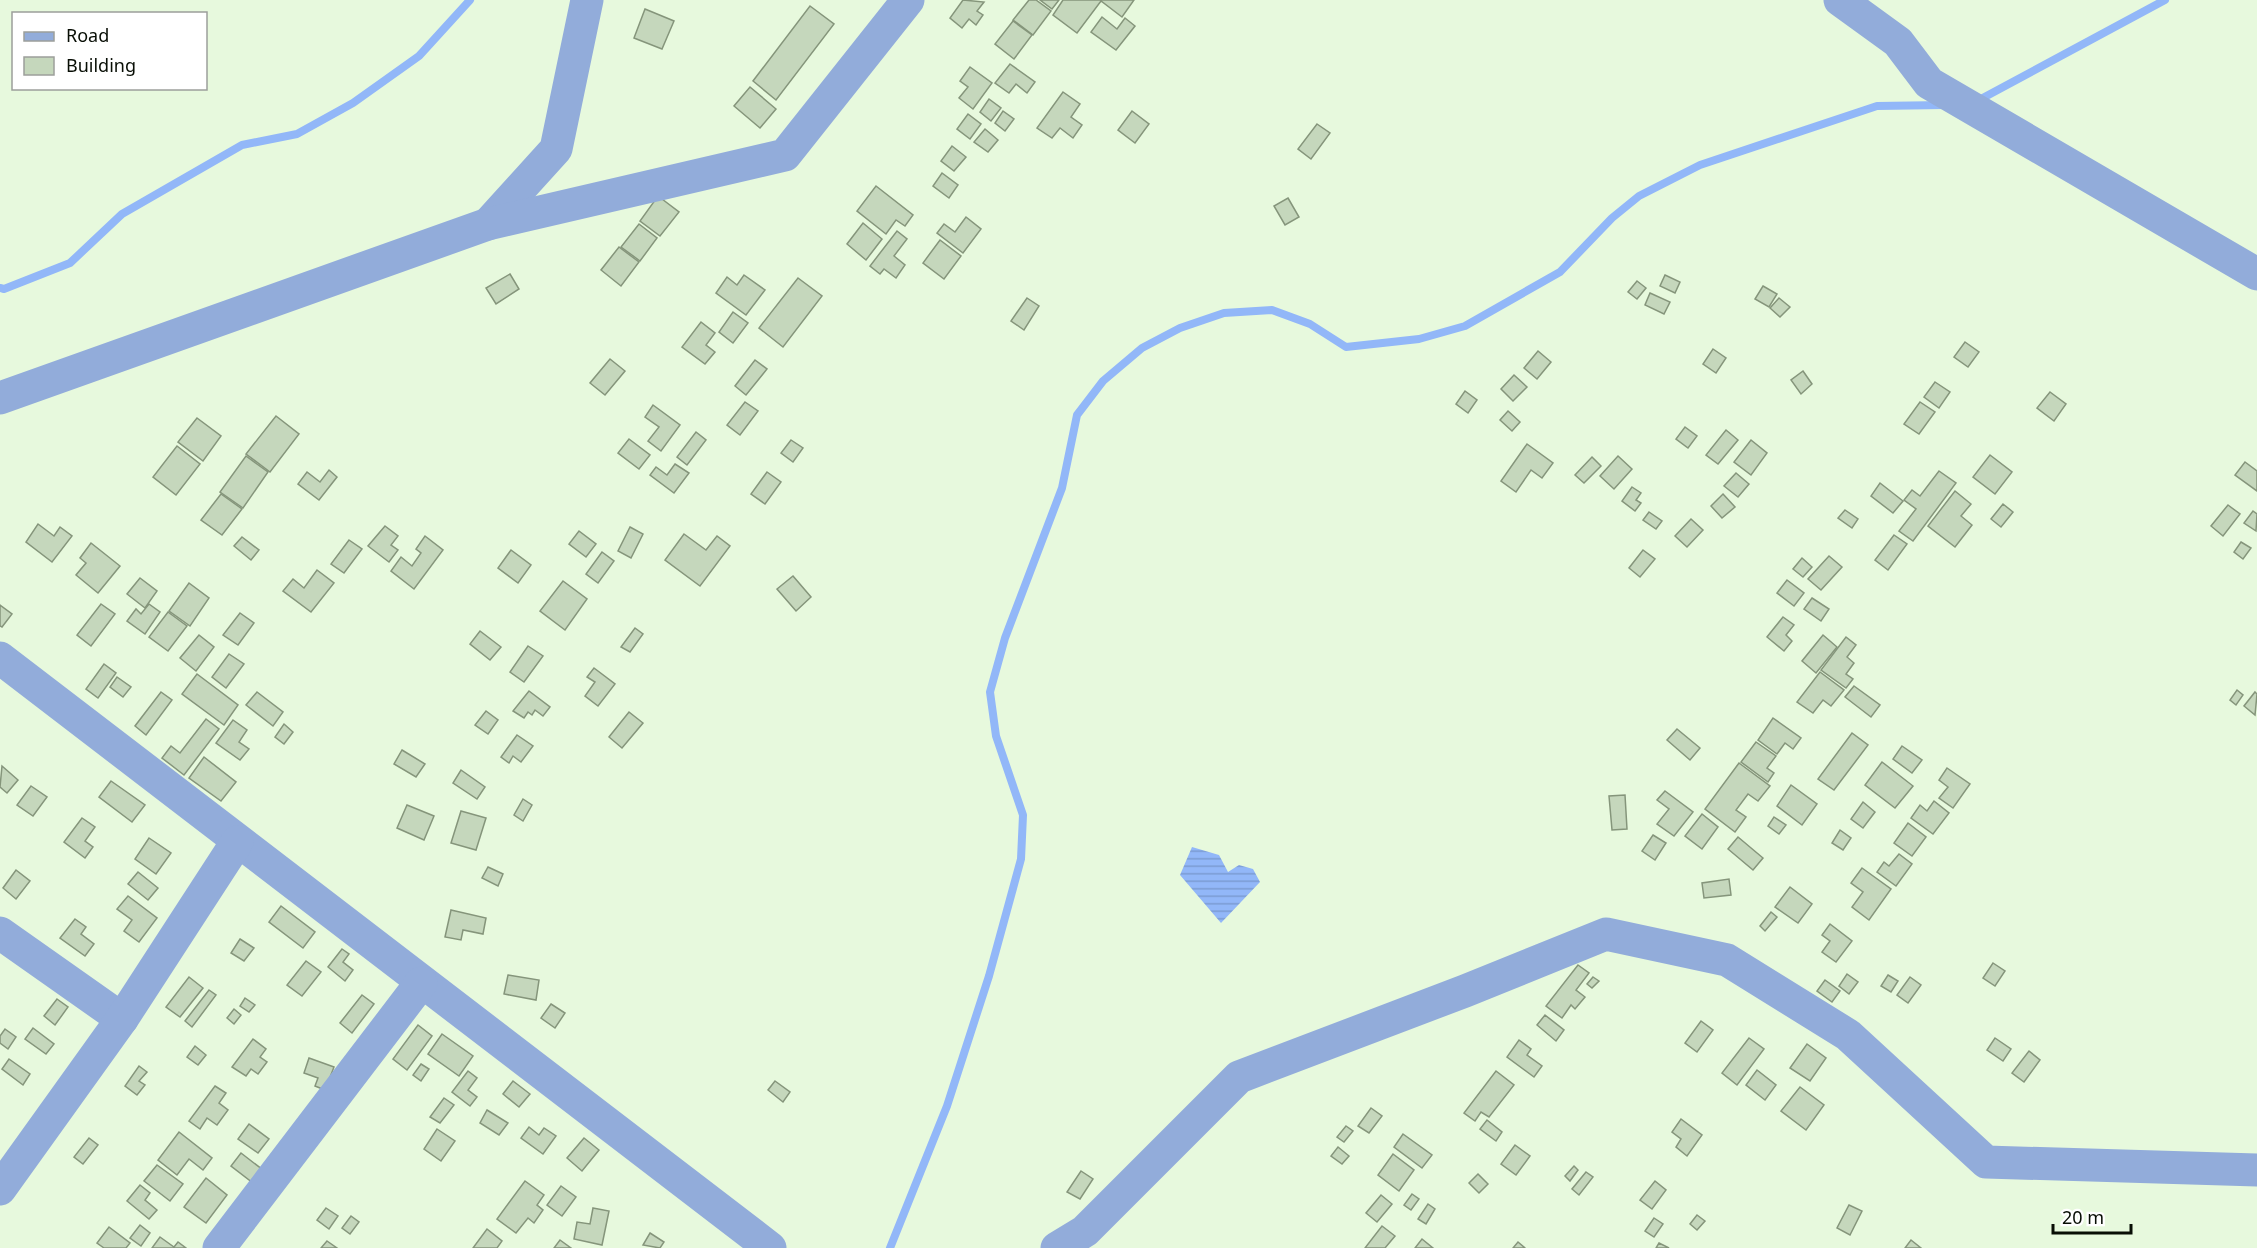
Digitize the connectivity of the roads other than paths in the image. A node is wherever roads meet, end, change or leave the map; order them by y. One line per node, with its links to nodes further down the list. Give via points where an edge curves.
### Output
1 (587, 0): 4 (street, via 556,149)
2 (908, 0): 4 (street, via 785,155)
3 (1840, 0): 5 (street, via 1898,42 1929,83)
4 (488, 224): 6 (street)
5 (2257, 274)
6 (0, 398)
7 (0, 658): 8 (street)
8 (237, 842): 10 (street); 11 (street)
9 (0, 933): 11 (street)
10 (421, 983): 14 (street); 15 (street)
11 (122, 1019): 13 (street)
12 (2257, 1170): 16 (street, via 1986,1162 1848,1035 1727,960 1606,934 1239,1077 1085,1231)
13 (0, 1189)
14 (219, 1248)
15 (771, 1248)
16 (1057, 1248)

